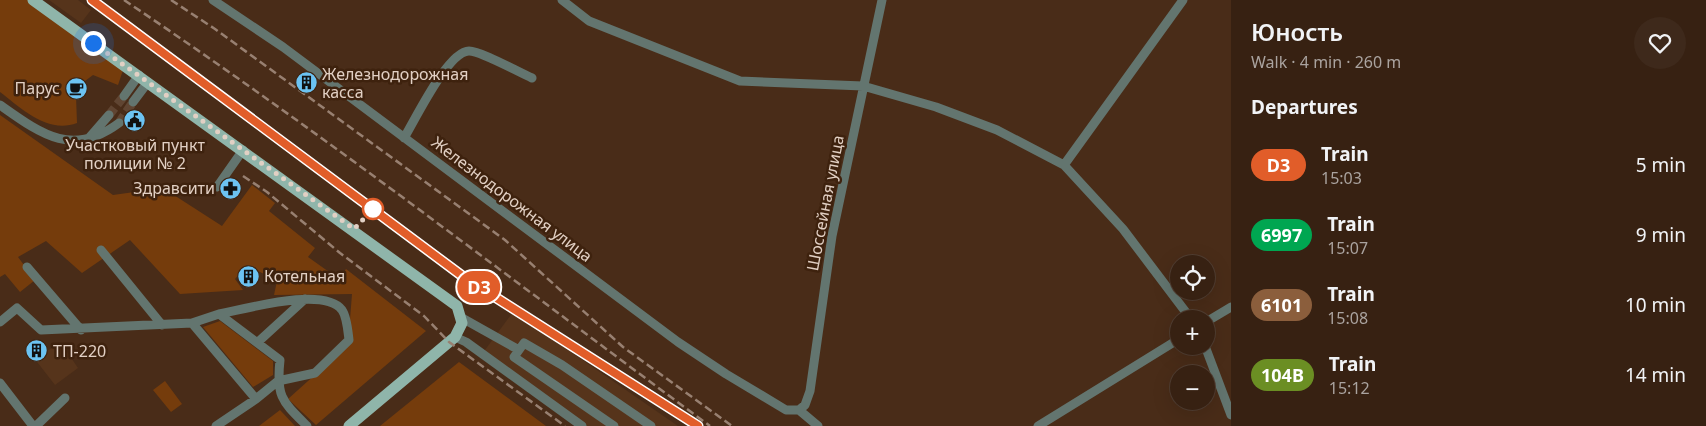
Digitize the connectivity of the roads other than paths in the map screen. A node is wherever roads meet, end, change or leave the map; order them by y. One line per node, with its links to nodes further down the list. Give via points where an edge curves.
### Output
1 (33, 0): 6 (main road)
2 (214, 0): 14 (street, Железнодорожная улица, via 283,47)
3 (562, 0): 8 (street, via 589,21 740,81)
4 (882, 0): 8 (street, Шоссейная улица)
5 (1182, 0): 17 (street)
6 (143, 78): 9 (street); 10 (street); 16 (main road)
7 (532, 78): 14 (street, via 483,55 469,51 459,53 448,64)
8 (863, 86): 17 (street, via 936,106 997,130); 40 (street, Шоссейная улица, via 832,236 810,391 805,405)
9 (124, 96)
10 (134, 102)
11 (0, 104): 15 (street, via 52,137 72,142)
12 (109, 115): 15 (street)
13 (118, 122): 15 (street, via 103,134)
14 (404, 138): 40 (street, Железнодорожная улица, via 726,374 786,410)
15 (88, 140)
16 (243, 150): 18 (street); 26 (main road, via 457,306)
17 (1064, 165): 23 (street, via 1123,229)
18 (216, 187)
19 (101, 250): 29 (street)
20 (28, 266): 30 (street)
21 (305, 298): 24 (street); 32 (street); 36 (street, via 331,301 343,311 350,340 315,372)
22 (1231, 307): 25 (street)
23 (1184, 310)
24 (220, 314): 28 (street); 32 (street)
25 (1215, 317)
26 (462, 318): 31 (main road); 34 (street)
27 (0, 322): 30 (street, via 17,308 41,330)
28 (192, 324): 29 (street); 39 (street)
29 (162, 325): 30 (street)
30 (81, 330)
31 (456, 336): 45 (main road); 46 (street)
32 (258, 342): 36 (street, via 280,360)
33 (1170, 345): 50 (street)
34 (519, 350): 47 (street, via 514,357); 48 (street, via 524,343 547,356)
35 (1208, 355): 41 (street)
36 (278, 381): 39 (street); 44 (street, via 284,403)
37 (0, 383): 42 (street)
38 (65, 398): 42 (street)
39 (256, 399): 43 (street)
40 (799, 410): 49 (street)
41 (1231, 415)
42 (34, 426)
43 (216, 426)
44 (307, 426)
45 (349, 426)
46 (582, 426)
47 (614, 426)
48 (651, 426)
49 (818, 426)
50 (1038, 426)

